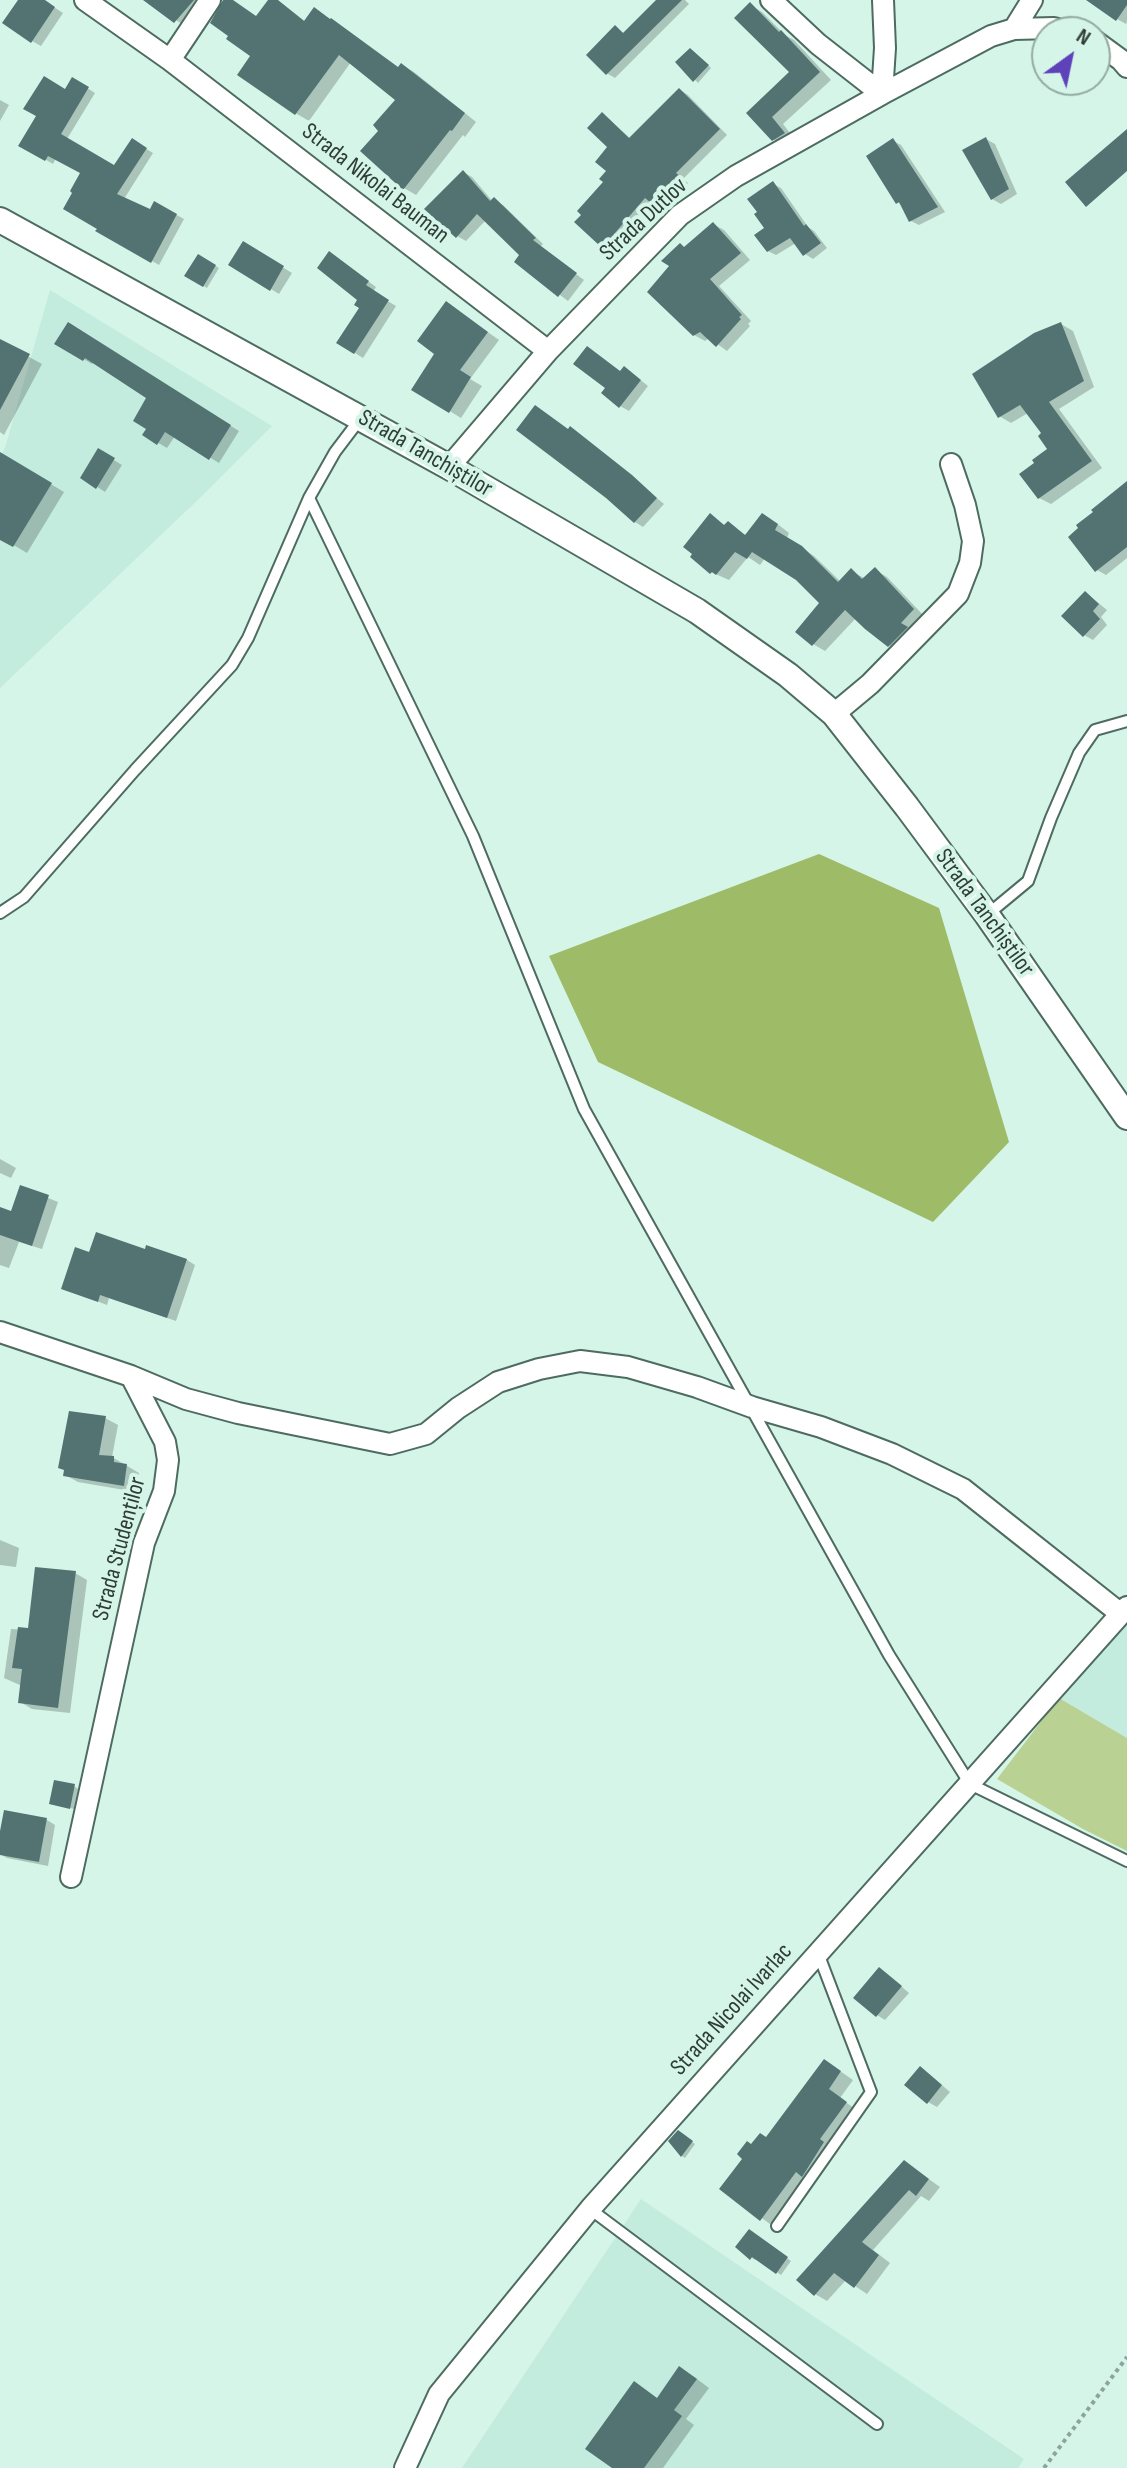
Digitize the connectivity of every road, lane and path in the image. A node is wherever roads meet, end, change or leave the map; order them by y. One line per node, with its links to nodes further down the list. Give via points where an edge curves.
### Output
1 (85, 0): 9 (street, Strada Nikolai Bauman)
2 (210, 0): 9 (street)
3 (771, 0): 11 (street)
4 (883, 0): 11 (street)
5 (1032, 0): 6 (street)
6 (1014, 29): 7 (street, Strada Dutlov); 11 (street, Strada Dutlov)
7 (1031, 29)
8 (1111, 54): 10 (street)
9 (170, 60): 13 (street, Strada Nikolai Bauman)
10 (1127, 67)
11 (882, 94): 13 (street, Strada Dutlov, via 736,176 680,215)
12 (0, 220): 14 (street, Strada Tanchiștilor)
13 (548, 351): 16 (street, Strada Dutlov)
14 (362, 418): 16 (street, Strada Tanchiștilor); 17 (lane)
15 (951, 464): 18 (street, via 973,541 958,594)
16 (449, 467): 18 (street, Strada Tanchiștilor, via 697,611)
17 (309, 498): 20 (lane, via 232,665 24,897); 25 (lane, via 473,836 584,1109)
18 (834, 714): 21 (street, Strada Tanchiștilor)
19 (1127, 721): 21 (lane, via 1095,730 1073,766 1028,881)
20 (0, 913)
21 (987, 915): 22 (street, Strada Tanchiștilor)
22 (1127, 1117)
23 (0, 1332): 24 (street)
24 (131, 1376): 25 (street, via 225,1410 390,1444 426,1434 498,1382 580,1361 628,1367); 29 (street, Strada Studenților, via 165,1442 168,1460 164,1491 144,1543)
25 (752, 1407): 26 (street, via 892,1454 963,1489); 27 (lane, via 889,1655)
26 (1124, 1610): 27 (street, Strada Nicolai Ivarlac)
27 (970, 1784): 28 (lane); 30 (street, Strada Nicolai Ivarlac)
28 (1127, 1861)
29 (71, 1877)
30 (818, 1953): 31 (street, Strada Nicolai Ivarlac); 32 (lane, via 871,2092)
31 (590, 2209): 34 (lane); 35 (street, Strada Nicolai Ivarlac, via 439,2394)
32 (777, 2226)
33 (1127, 2357): 36 (path)
34 (877, 2424)
35 (405, 2468)
36 (1044, 2468)

